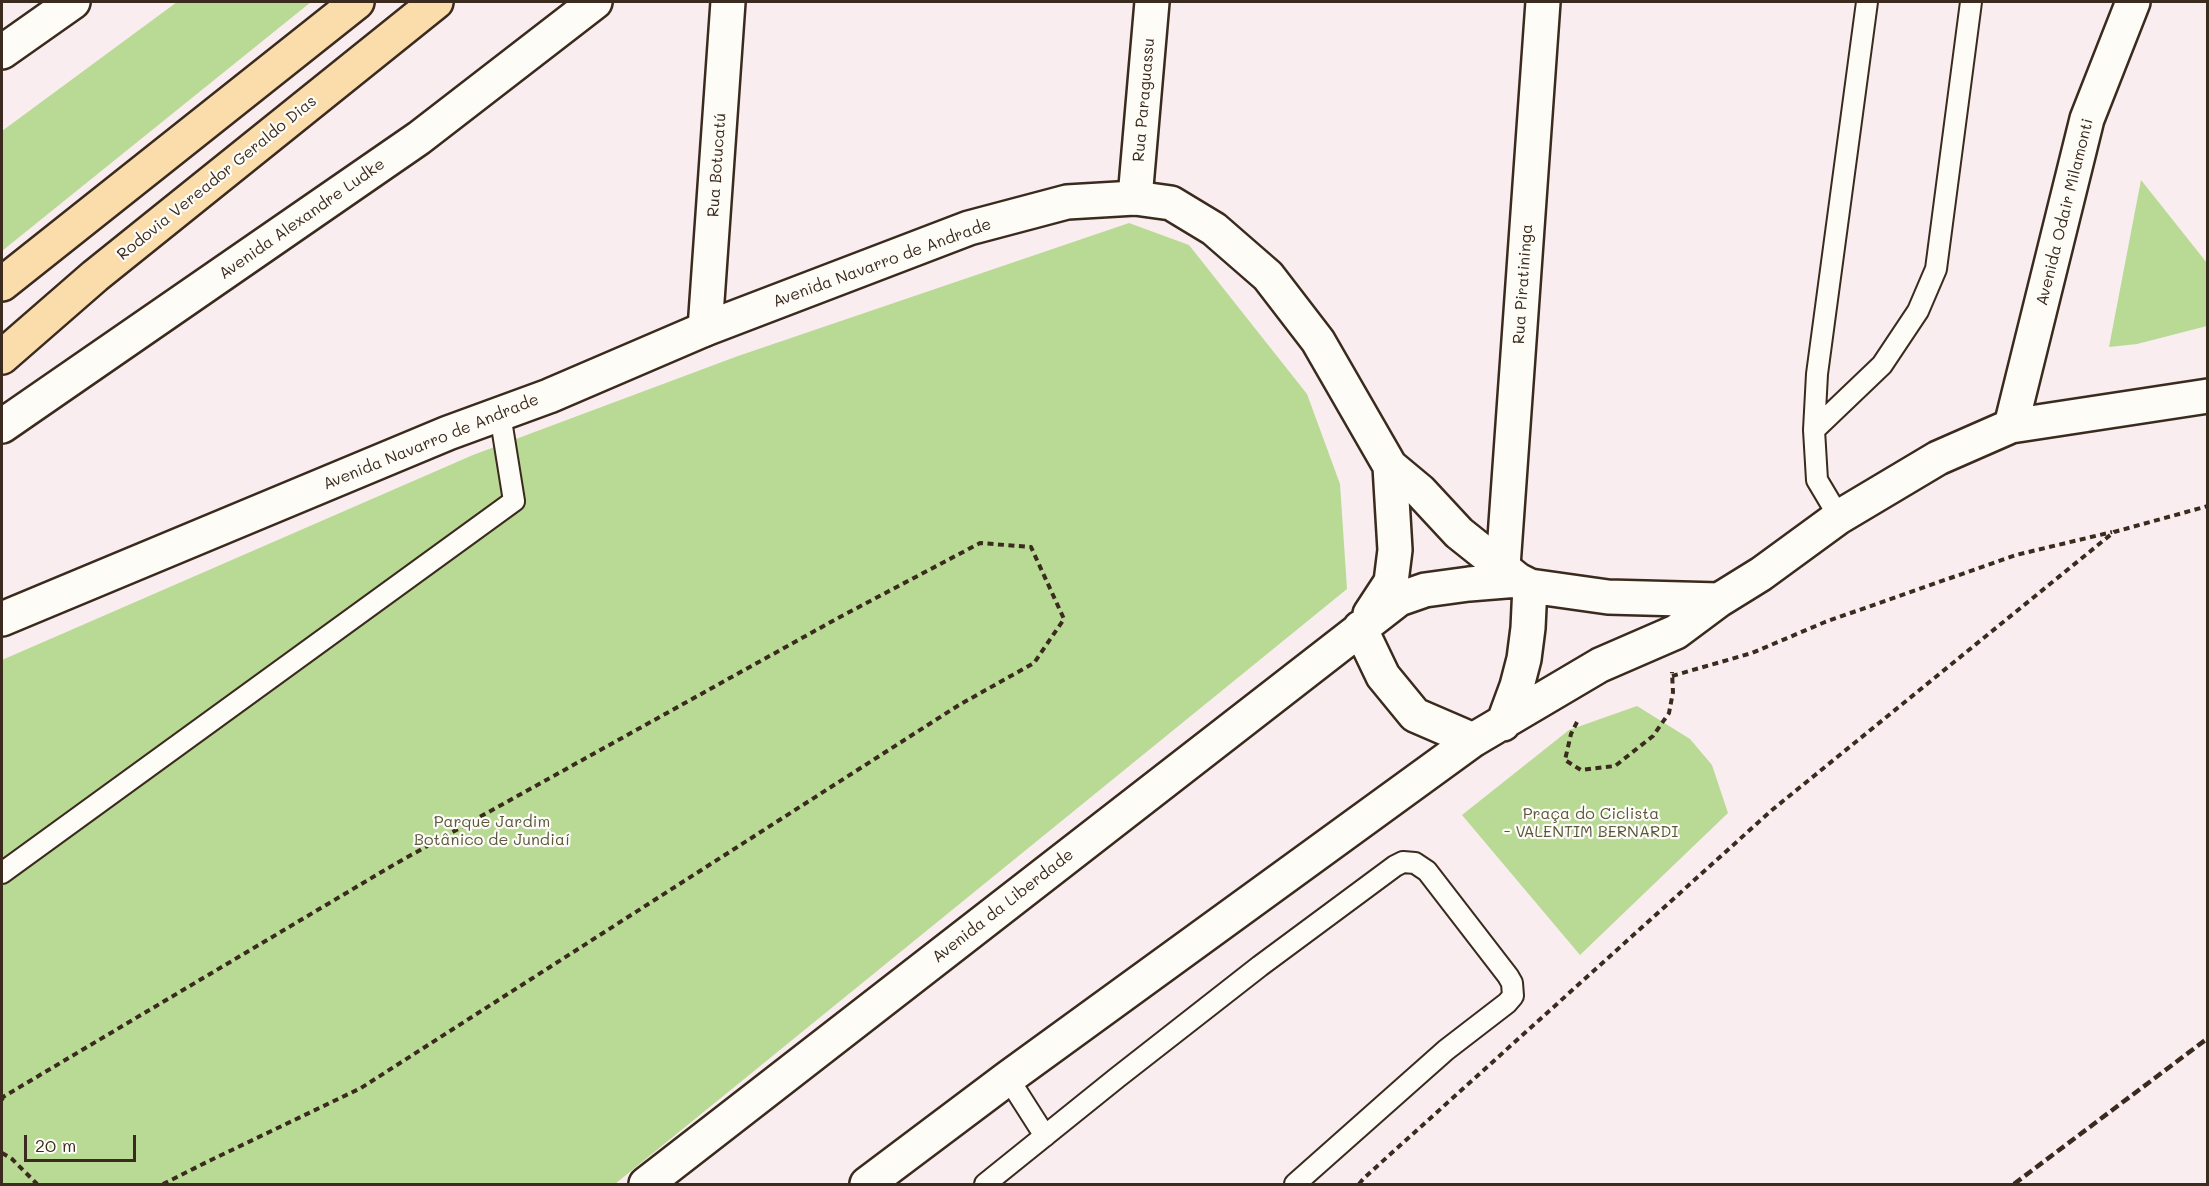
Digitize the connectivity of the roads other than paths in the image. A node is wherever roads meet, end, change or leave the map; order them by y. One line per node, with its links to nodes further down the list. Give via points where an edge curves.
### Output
1 (73, 2): 11 (main road)
2 (357, 2): 13 (main road)
3 (436, 2): 15 (main road, Rodovia Vereador Geraldo Dias, via 95,276)
4 (595, 2): 18 (main road, Avenida Alexandre Ludke, via 419,138)
5 (728, 2): 14 (main road, Rua Botucatú)
6 (1152, 2): 12 (main road, Rua Paraguassu)
7 (1543, 2): 23 (main road, Rua Piratininga)
8 (1867, 2): 20 (lane, via 1817,374)
9 (1971, 2): 20 (lane, via 1936,269 1918,310 1882,364)
10 (2133, 2): 19 (main road, Avenida Odair Milamonti, via 2087,119)
11 (2, 52)
12 (1135, 198): 14 (main road, Avenida Navarro de Andrade, via 1067,202 969,228); 21 (main road, Avenida Navarro de Andrade, via 1171,203 1214,229 1268,276 1318,341)
13 (2, 284)
14 (705, 329): 17 (main road, Avenida Navarro de Andrade)
15 (2, 357)
16 (2208, 396): 19 (main road)
17 (500, 414): 25 (main road, Avenida Navarro de Andrade); 29 (lane, via 514,501)
18 (2, 426)
19 (2011, 426): 22 (main road, via 1938,458)
20 (1814, 430): 22 (lane, via 1817,480)
21 (1390, 466): 23 (main road, Avenida Navarro de Andrade, via 1459,533); 26 (main road, via 1395,550 1390,582)
22 (1839, 517): 24 (main road)
23 (1517, 577): 24 (main road, Avenida Navarro de Andrade, via 1608,597); 26 (main road, via 1425,590 1399,599); 27 (main road, via 1528,628 1524,659)
24 (1719, 600): 27 (main road, via 1676,632 1600,665)
25 (2, 619)
26 (1360, 628): 28 (main road, via 1383,675 1415,715); 32 (main road, Avenida da Liberdade)
27 (1503, 724): 28 (main road)
28 (1473, 740): 30 (main road)
29 (2, 873)
30 (1008, 1078): 31 (lane); 33 (main road)
31 (1045, 1136): 34 (lane); 35 (lane, via 1322,920 1403,862 1415,862 1427,871 1508,976 1513,996 1446,1050)
32 (646, 1185)
33 (867, 1185)
34 (985, 1185)
35 (1295, 1185)

